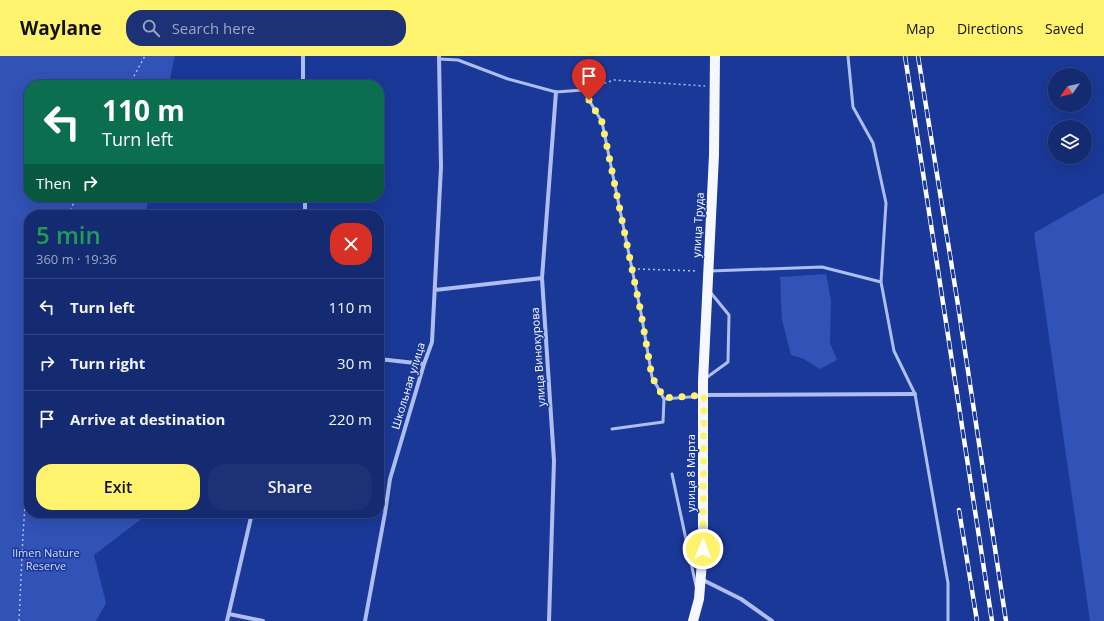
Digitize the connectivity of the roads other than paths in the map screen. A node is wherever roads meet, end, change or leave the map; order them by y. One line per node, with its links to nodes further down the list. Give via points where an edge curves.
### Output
1 (303, 56): 5 (street)
2 (715, 56): 7 (main road, улица Труда, via 714,154)
3 (848, 56): 9 (lane, via 853,107 873,143 886,203)
4 (439, 58): 6 (lane, via 458,60 508,79); 11 (street, Школьная улица, via 441,167)
5 (303, 80)
6 (556, 92): 8 (street, улица Винокурова); 17 (lane, via 583,90 602,122 652,377)
7 (708, 271): 9 (lane, via 822,268); 10 (main road, улица Труда)
8 (542, 278): 11 (street); 27 (street, улица Винокурова, via 554,461)
9 (881, 282): 15 (lane, via 894,351)
10 (708, 289): 14 (main road, улица Труда); 14 (lane, via 729,315 728,362)
11 (435, 290): 13 (street, Школьная улица, via 432,342)
12 (384, 360): 13 (street)
13 (424, 364): 26 (street, Школьная улица, via 390,479)
14 (703, 380): 16 (main road, улица Труда)
15 (915, 394): 16 (street); 30 (lane, via 948,583)
16 (704, 395): 17 (lane); 21 (main road, улица 8 Марта)
17 (664, 398): 18 (lane, via 663,422)
18 (612, 429)
19 (672, 474): 22 (lane)
20 (251, 518): 23 (street)
21 (701, 579): 22 (main road, улица 8 Марта); 29 (street, via 741,599)
22 (699, 599): 28 (main road, улица 8 Марта)
23 (229, 614): 24 (street); 25 (street)
24 (227, 621)
25 (263, 621)
26 (365, 621)
27 (549, 621)
28 (693, 621)
29 (772, 621)
30 (948, 621)

